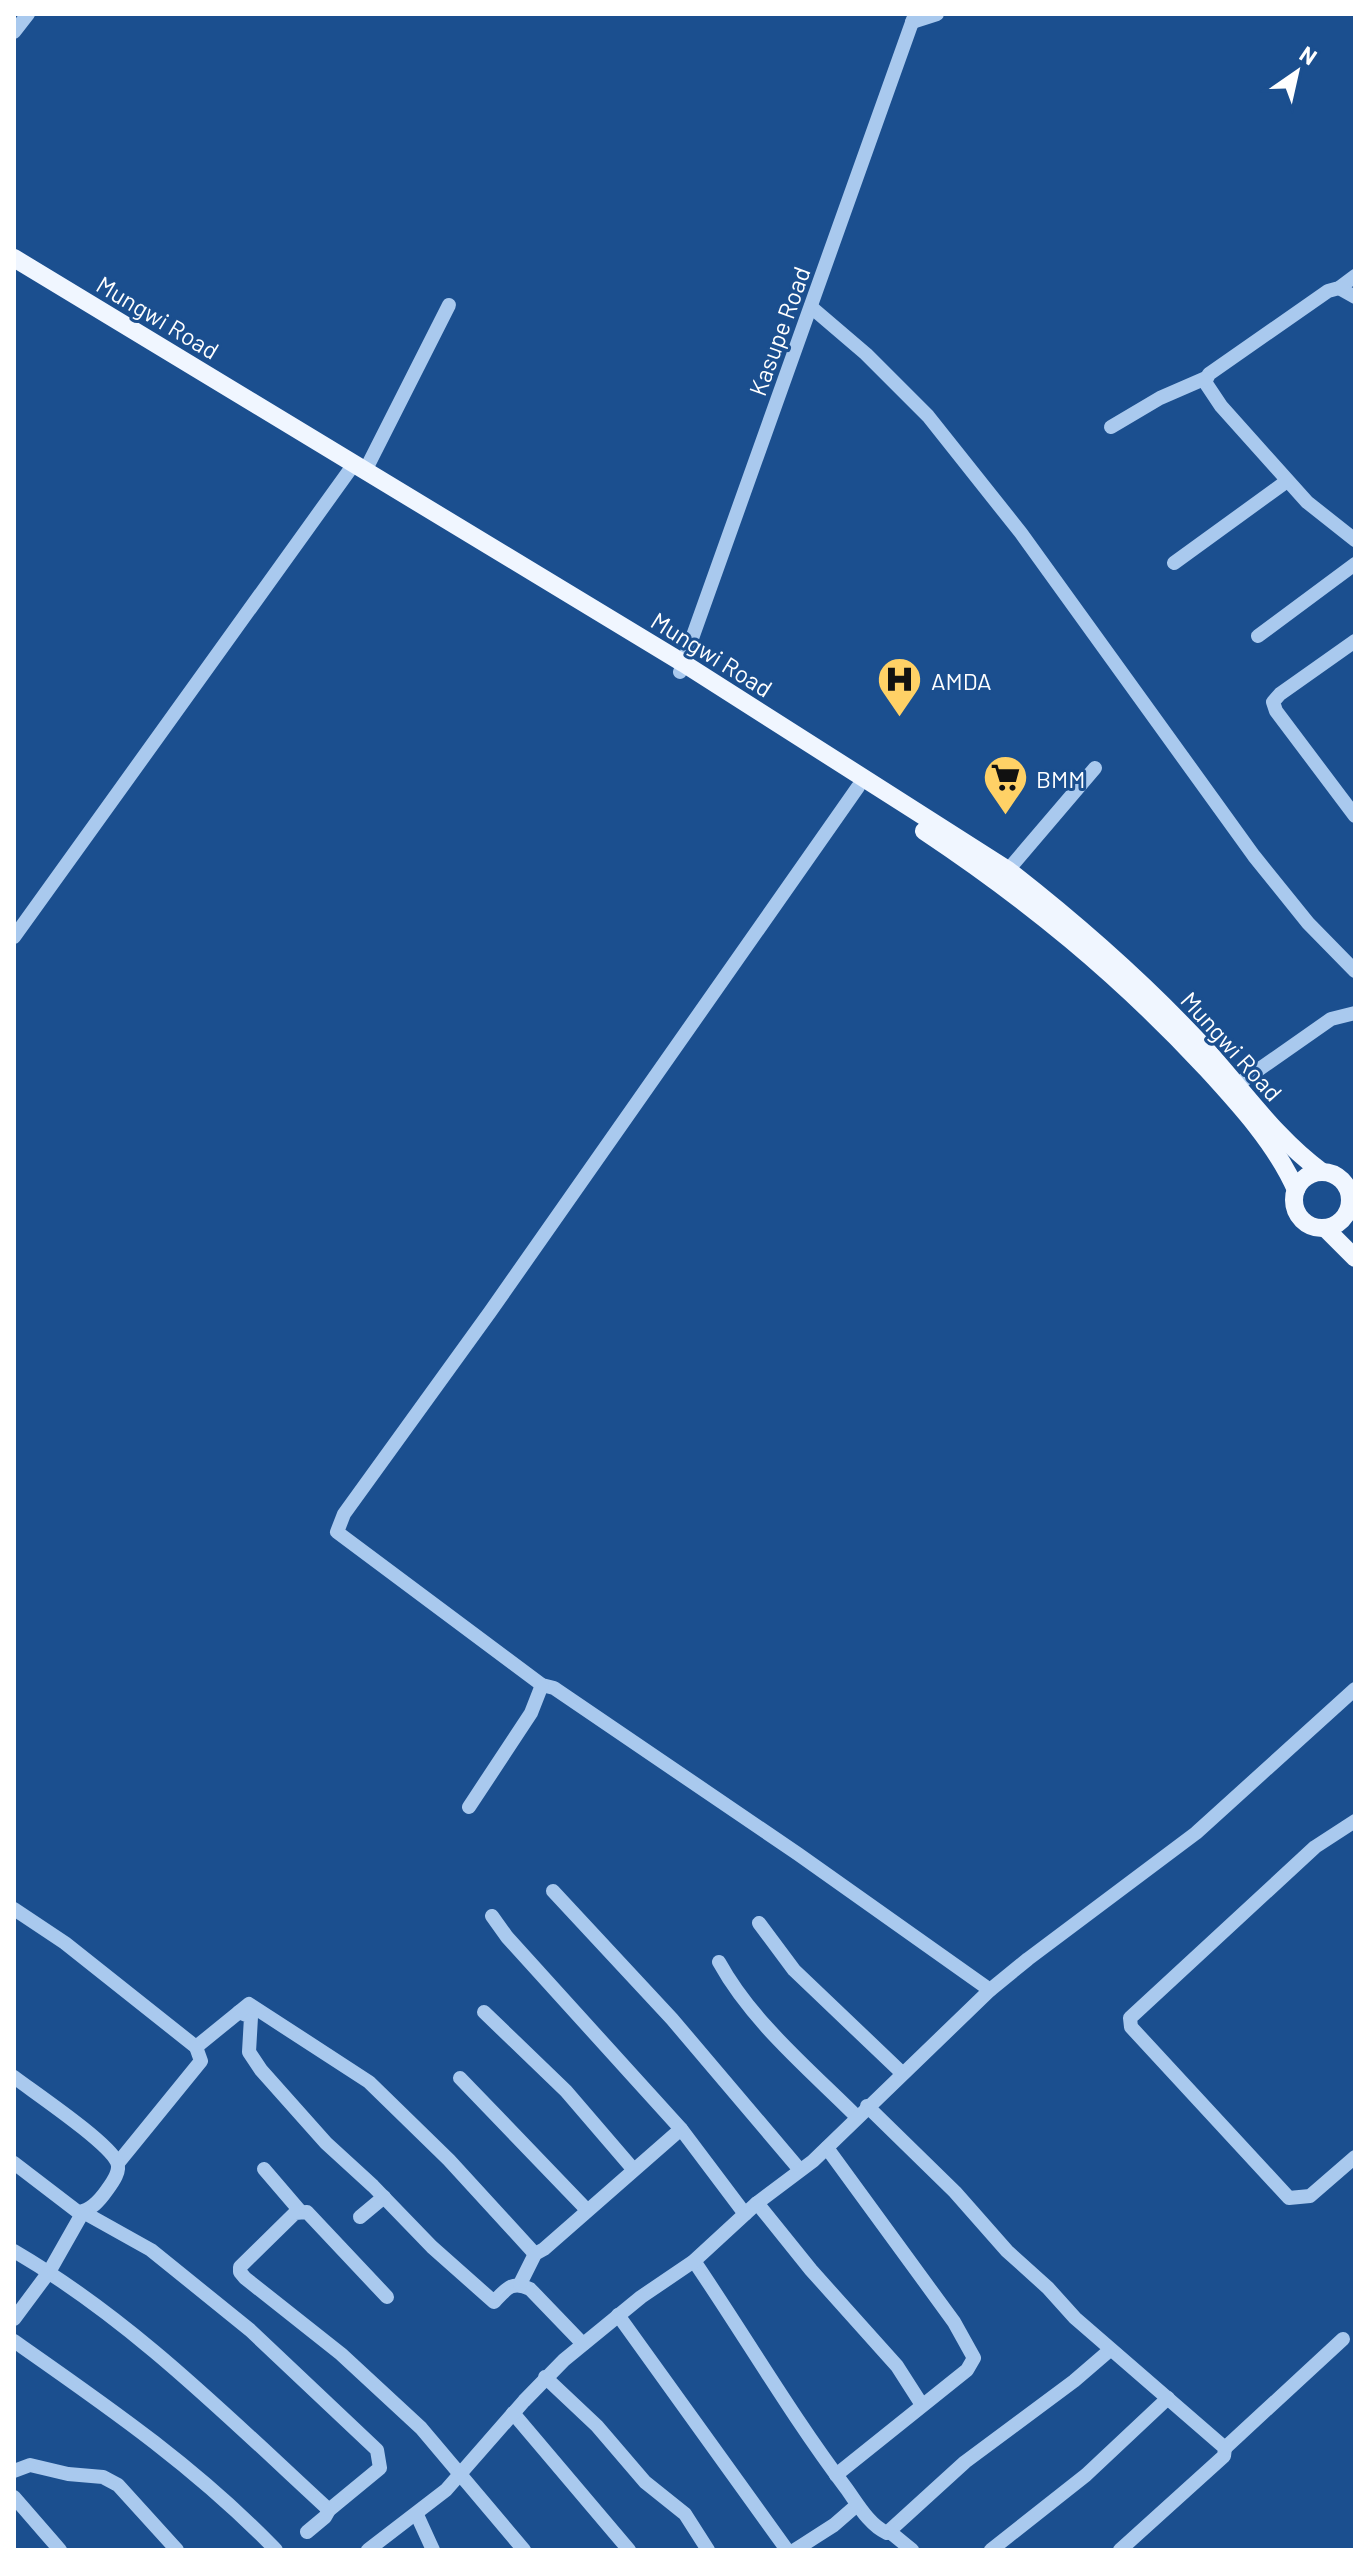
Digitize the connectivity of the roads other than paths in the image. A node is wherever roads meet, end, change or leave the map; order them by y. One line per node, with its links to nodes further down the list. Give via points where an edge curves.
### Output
1 (28, 14): 4 (street)
2 (937, 14): 3 (street)
3 (913, 18): 11 (street, Kasupe Road)
4 (14, 32)
5 (14, 258): 14 (main road, Mungwi Road)
6 (14, 266): 14 (main road, Mungwi Road)
7 (1355, 276): 8 (street)
8 (1339, 288): 9 (street); 12 (street)
9 (1355, 297)
10 (449, 305): 14 (street)
11 (811, 307): 21 (street, Kasupe Road); 27 (street, via 928,416 1030,545 1254,856)
12 (1206, 378): 13 (street); 15 (street, via 1211,393)
13 (1111, 427)
14 (357, 471): 21 (main road, Mungwi Road); 26 (street)
15 (1287, 481): 16 (street); 17 (street)
16 (1355, 540)
17 (1174, 563)
18 (1355, 564): 19 (street)
19 (1258, 636)
20 (1355, 641): 24 (street, via 1273,702)
21 (682, 668): 23 (main road, Mungwi Road); 25 (main road, Mungwi Road)
22 (1095, 768): 25 (street)
23 (858, 787): 29 (main road, Mungwi Road, via 998,880 1065,934); 36 (street, via 338,1525 337,1532)
24 (1355, 816)
25 (1008, 870): 29 (main road, Mungwi Road, via 1133,975 1200,1043)
26 (14, 937)
27 (1355, 971)
28 (1355, 1013): 29 (street, via 1331,1019)
29 (1232, 1088): 30 (main road, Mungwi Road, via 1287,1145); 32 (main road, Mungwi Road)
30 (1322, 1172): 31 (main road); 32 (main road, via 1306,1177)
31 (1350, 1183): 33 (main road)
32 (1296, 1190): 34 (main road, via 1300,1217)
33 (1351, 1213): 34 (main road)
34 (1325, 1228): 35 (main road)
35 (1355, 1258)
36 (542, 1685): 38 (street, via 531,1713); 45 (street, via 554,1688 798,1854)
37 (1355, 1689): 45 (street, via 1196,1833)
38 (469, 1807)
39 (1355, 1821): 55 (street, via 1315,1847 1130,2018 1131,2027 1289,2198 1310,2196)
40 (553, 1891): 60 (street, via 672,2019)
41 (14, 1909): 48 (street)
42 (492, 1916): 53 (street)
43 (759, 1923): 49 (street, via 794,1970)
44 (719, 1962): 52 (street, via 748,2006)
45 (990, 1990): 49 (street)
46 (239, 2012): 48 (street); 61 (street, via 251,2017 249,2052 261,2070 326,2143); 69 (street, via 249,2004 369,2082)
47 (484, 2012): 59 (street, via 566,2091)
48 (196, 2047): 57 (street, via 201,2061)
49 (902, 2073): 52 (street)
50 (14, 2077): 57 (street, via 89,2133)
51 (460, 2078): 63 (street)
52 (862, 2112): 54 (street); 79 (street, via 955,2192 1007,2251)
53 (681, 2129): 59 (street); 66 (street)
54 (827, 2148): 60 (street); 82 (street, via 972,2352 967,2370)
55 (1355, 2157)
56 (14, 2163): 65 (street)
57 (118, 2163): 65 (street, via 108,2189)
58 (264, 2169): 64 (street)
59 (633, 2169): 63 (street)
60 (800, 2170): 62 (street)
61 (384, 2197): 67 (street); 72 (street, via 494,2302 509,2286)
62 (757, 2203): 66 (street); 82 (street, via 897,2366)
63 (587, 2210): 69 (street)
64 (300, 2211): 73 (street, via 307,2212); 86 (street, via 240,2272 376,2385)
65 (83, 2212): 71 (street); 90 (street, via 151,2250 250,2330 377,2450 380,2468)
66 (745, 2214): 70 (street)
67 (360, 2217)
68 (14, 2251): 71 (street)
69 (535, 2254): 72 (street)
70 (694, 2261): 74 (street); 87 (street)
71 (49, 2272): 75 (street); 90 (street, via 154,2348)
72 (520, 2284): 78 (street)
73 (387, 2297)
74 (618, 2315): 78 (street); 102 (street)
75 (14, 2319)
76 (1343, 2339): 84 (street)
77 (14, 2341): 96 (street, via 172,2453)
78 (583, 2344): 80 (street)
79 (1110, 2350): 81 (street); 93 (street, via 965,2462)
80 (545, 2377): 83 (street); 101 (street, via 645,2482 685,2514)
81 (1168, 2398): 84 (street); 105 (street, via 1086,2475)
82 (922, 2405): 87 (street)
83 (513, 2413): 86 (street); 100 (street)
84 (1225, 2448): 106 (street, via 1224,2456)
85 (14, 2471): 95 (street, via 30,2465 103,2477 118,2485)
86 (462, 2474): 91 (street); 99 (street)
87 (836, 2475): 89 (street)
88 (14, 2497): 94 (street)
89 (857, 2505): 93 (street, via 883,2532); 103 (street)
90 (329, 2510): 92 (street)
91 (417, 2515): 97 (street); 98 (street)
92 (307, 2532)
93 (890, 2532): 104 (street)
94 (60, 2550)
95 (177, 2550)
96 (276, 2550)
97 (368, 2550)
98 (433, 2550)
99 (524, 2550)
100 (629, 2550)
101 (708, 2550)
102 (787, 2550)
103 (795, 2550)
104 (912, 2550)
105 (991, 2550)
106 (1120, 2550)

